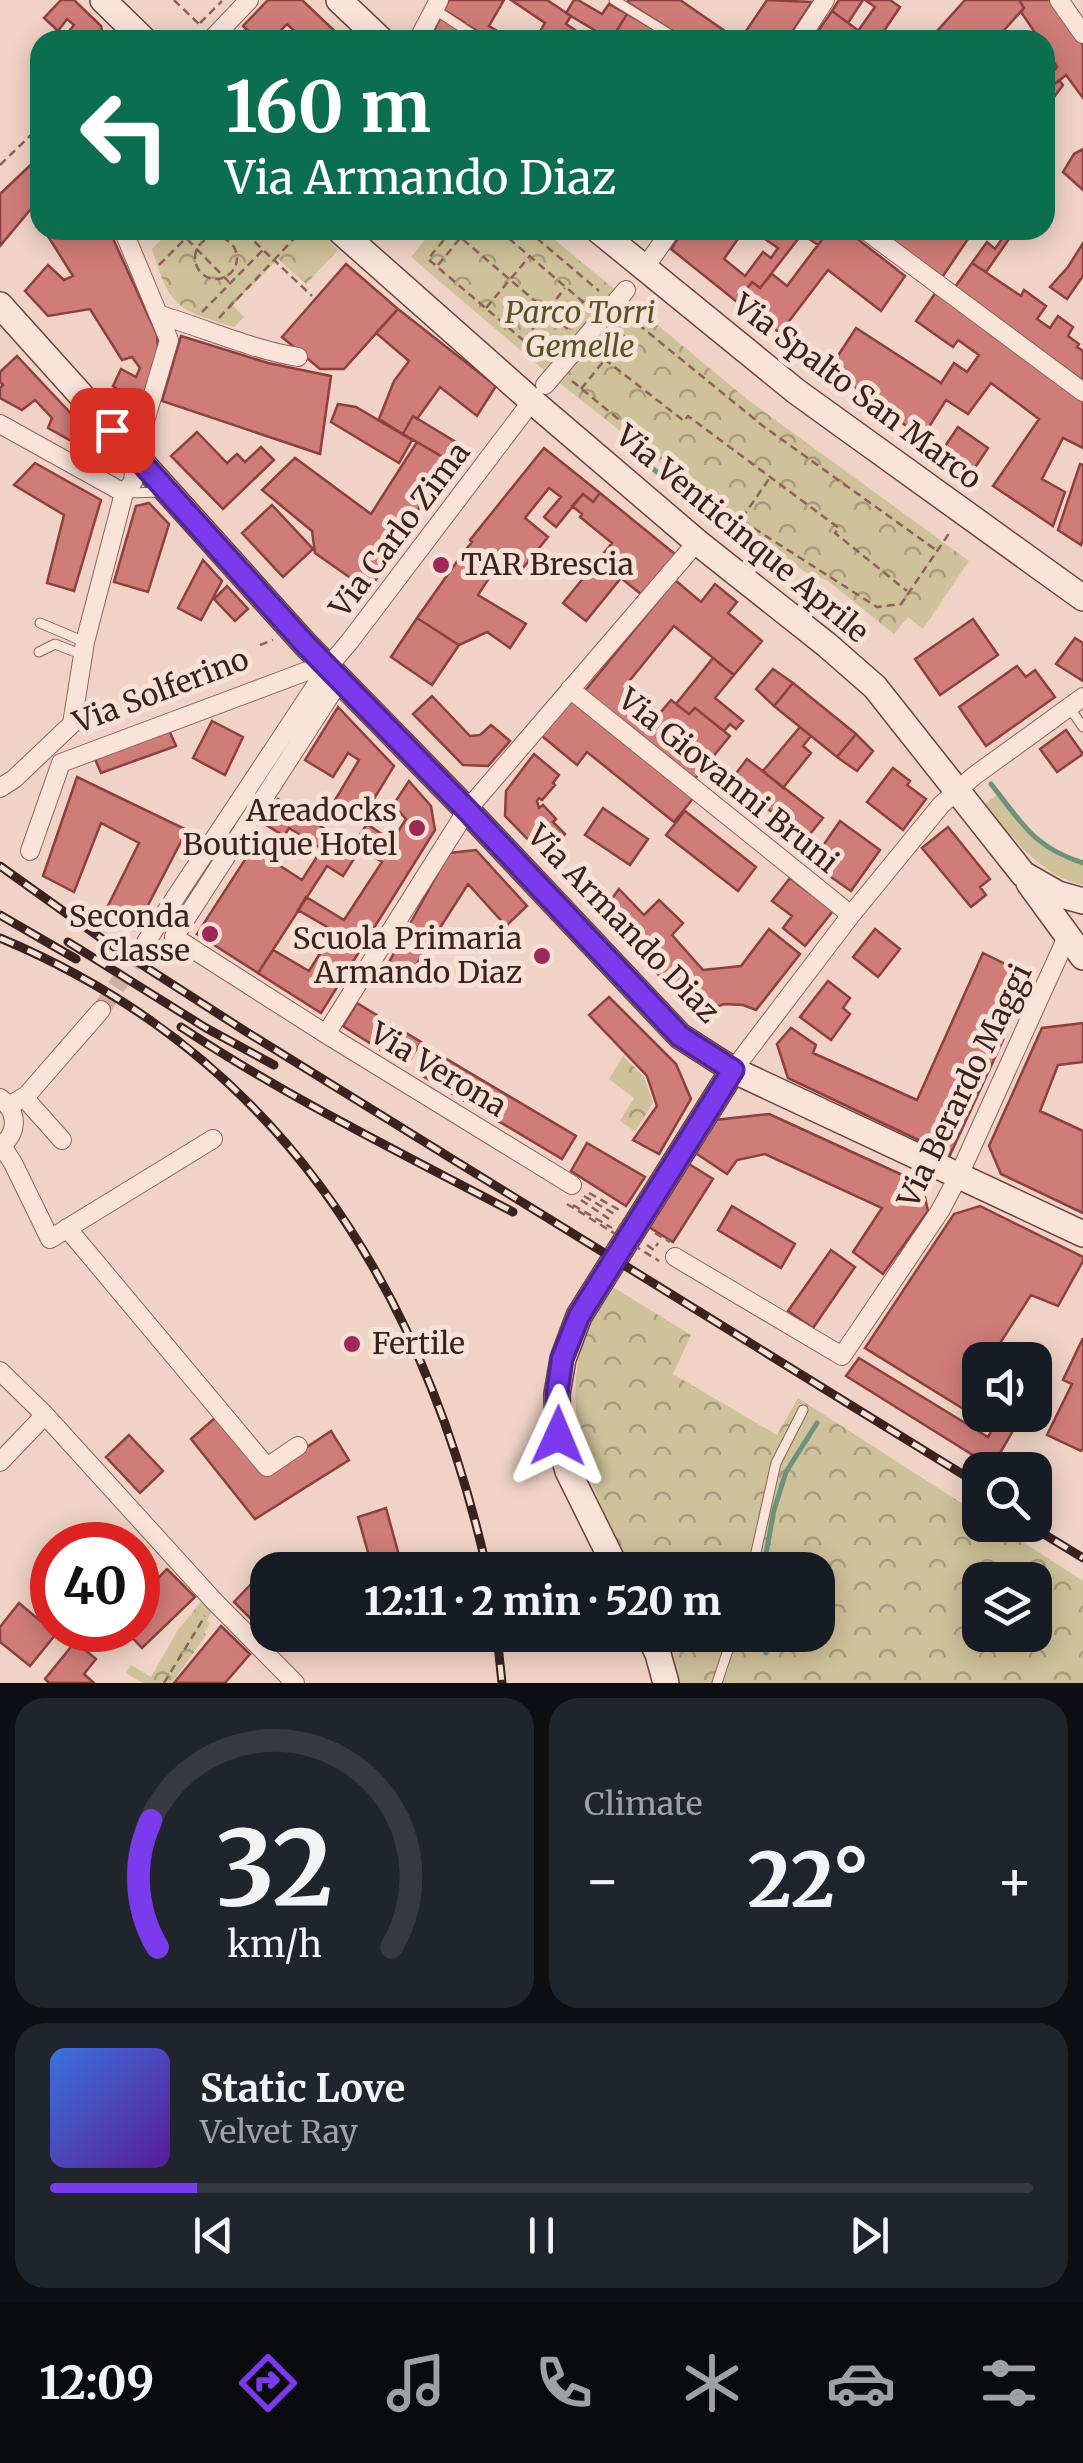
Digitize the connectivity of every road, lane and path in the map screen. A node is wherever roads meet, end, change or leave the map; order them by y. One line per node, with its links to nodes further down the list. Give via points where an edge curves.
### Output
1 (103, 0): 13 (street)
2 (174, 0): 14 (path)
3 (212, 0): 11 (path)
4 (223, 0): 11 (path)
5 (250, 0): 15 (street)
6 (338, 0): 18 (street)
7 (614, 0): 21 (lane)
8 (1059, 0): 23 (street)
9 (822, 1): 22 (street)
10 (436, 4): 19 (street); 20 (lane)
11 (218, 6): 16 (path)
12 (239, 26): 17 (path)
13 (131, 30)
14 (203, 30)
15 (205, 30)
16 (205, 30)
17 (243, 30)
18 (370, 30)
19 (423, 30)
20 (469, 30)
21 (663, 30)
22 (806, 30)
23 (1083, 34)
24 (30, 136): 25 (path)
25 (0, 165)
26 (127, 240): 56 (street)
27 (184, 240): 46 (path)
28 (188, 240): 42 (path)
29 (205, 240): 42 (path)
30 (227, 240): 49 (path, via 237,260)
31 (254, 240): 43 (path)
32 (293, 240): 45 (path)
33 (353, 240): 63 (street, Via Venticinque Aprile)
34 (443, 240): 47 (path, via 428,258)
35 (458, 240): 47 (path)
36 (462, 240): 60 (path)
37 (511, 240): 44 (path)
38 (539, 240): 53 (path)
39 (610, 240): 48 (street, Via Spalto San Marco)
40 (664, 240): 48 (street)
41 (879, 240): 65 (street)
42 (196, 248): 49 (path); 49 (path, via 199,271 211,279)
43 (264, 250): 45 (path); 50 (path)
44 (530, 256): 51 (path); 55 (path)
45 (274, 260): 52 (path); 57 (path)
46 (157, 266)
47 (436, 266): 55 (path)
48 (644, 268): 77 (street, Via Spalto San Marco, via 797,392)
49 (225, 277): 50 (path)
50 (230, 283): 58 (path)
51 (566, 287): 53 (path); 59 (path)
52 (312, 296)
53 (614, 304): 60 (street, Via Carlo Zima); 62 (path, via 624,336); 75 (path, via 763,426)
54 (0, 305): 67 (street)
55 (486, 308): 59 (path)
56 (160, 316): 58 (street); 67 (street, Via Solferino, via 169,340)
57 (215, 323)
58 (191, 324): 61 (street)
59 (524, 340): 63 (path)
60 (582, 341): 62 (path); 63 (street, Via Carlo Zima)
61 (298, 357)
62 (604, 360): 64 (path); 69 (path)
63 (545, 385): 64 (path); 74 (street, Via Venticinque Aprile); 83 (street, Via Carlo Zima, via 350,641)
64 (581, 388): 72 (path)
65 (1083, 392)
66 (0, 424): 68 (street)
67 (135, 455): 68 (street, via 120,470); 70 (street); 71 (street, Via Solferino, via 133,482)
68 (94, 475): 71 (street)
69 (770, 477): 72 (path); 76 (path)
70 (168, 492): 71 (lane); 83 (street)
71 (124, 494): 81 (street, Via Solferino)
72 (741, 520): 76 (path, via 877,607 901,604)
73 (950, 532): 75 (path)
74 (697, 542): 84 (street); 88 (street, Via Venticinque Aprile, via 875,687)
75 (937, 551): 76 (path)
76 (908, 592)
77 (1083, 598)
78 (40, 622): 81 (lane)
79 (273, 640): 80 (path)
80 (260, 644)
81 (84, 648): 82 (lane, via 55,644); 87 (street, Via Solferino, via 72,724)
82 (39, 652)
83 (334, 674): 89 (street, Via Armando Diaz); 90 (street, Via Solferino, via 307,671 62,763); 94 (street, Via Carlo Zima); 95 (street, Via Carlo Zima)
84 (570, 689): 89 (street); 93 (street, Via Giovanni Bruni)
85 (1076, 702): 86 (lane); 88 (street)
86 (1083, 727)
87 (0, 788)
88 (956, 790): 91 (street, Via Venticinque Aprile); 93 (street)
89 (467, 810): 98 (street); 99 (street, Via Armando Diaz, via 680,1036)
90 (30, 851)
91 (1023, 874): 92 (street, Via Venticinque Aprile); 96 (street)
92 (1083, 901)
93 (851, 916): 99 (street)
94 (174, 937): 98 (street, Via Verona)
95 (146, 942)
96 (1075, 947): 105 (street, Via Berardo Maggi)
97 (101, 1010): 100 (street)
98 (326, 1034): 106 (street, Via Verona)
99 (733, 1070): 105 (street, Via Armando Diaz); 109 (street)
100 (26, 1094): 101 (street); 103 (street)
101 (5, 1102): 104 (street, via 14,1114 13,1132)
102 (213, 1139): 108 (street)
103 (62, 1140)
104 (1, 1146): 108 (street, via 50,1239)
105 (959, 1175): 110 (street, Via Armando Diaz); 111 (street, Via Berardo Maggi, via 842,1356)
106 (574, 1188): 109 (path)
107 (567, 1204): 109 (path, bridge)
108 (67, 1228): 115 (street, via 266,1467)
109 (630, 1231): 109 (path, via 574,1205 578,1198); 111 (path, bridge); 111 (path, via 644,1230); 111 (path, via 680,1248); 117 (street, via 579,1316 557,1394 568,1471)
110 (1083, 1234)
111 (667, 1254)
112 (0, 1372): 114 (street)
113 (803, 1410): 118 (lane, via 776,1463)
114 (45, 1416): 116 (street); 119 (street)
115 (298, 1446)
116 (0, 1462)
117 (608, 1552)
118 (756, 1552)
119 (214, 1601): 122 (path); 123 (street)
120 (657, 1652): 124 (street)
121 (728, 1652): 125 (lane)
122 (164, 1683)
123 (295, 1683)
124 (666, 1683)
125 (717, 1683)

